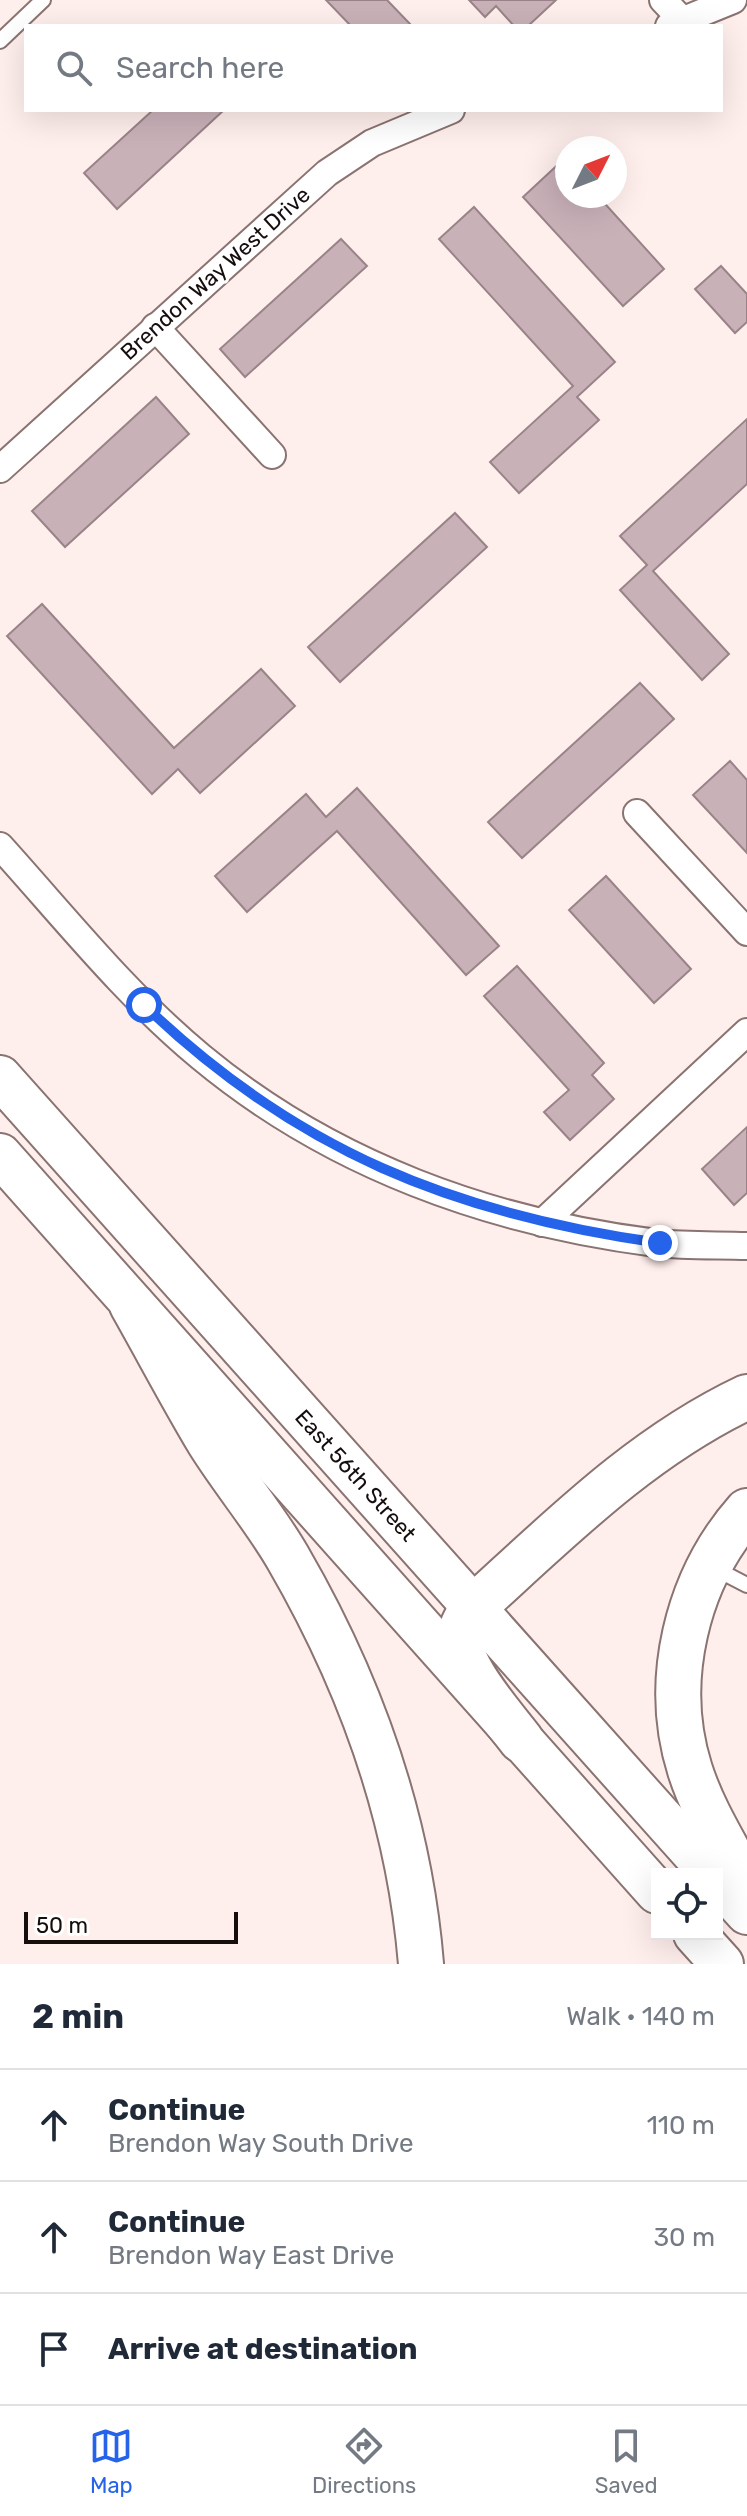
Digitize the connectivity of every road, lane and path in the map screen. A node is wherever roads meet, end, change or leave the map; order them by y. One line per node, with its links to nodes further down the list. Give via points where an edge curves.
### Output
1 (43, 0): 5 (lane)
2 (663, 0): 4 (street)
3 (733, 0): 4 (street)
4 (676, 23)
5 (0, 41)
6 (446, 112): 7 (street, Brendon Way West Drive, via 372,143 327,173)
7 (155, 327): 8 (street); 9 (street, Brendon Way West Drive)
8 (272, 455)
9 (0, 469)
10 (637, 813): 12 (street)
11 (0, 846): 16 (street, via 144,1005 255,1097 344,1152 417,1185)
12 (747, 932)
13 (747, 1032): 16 (street)
14 (0, 1077): 22 (main road, East 56th Street)
15 (0, 1155): 18 (main road)
16 (542, 1223): 17 (street, via 660,1243)
17 (747, 1246)
18 (132, 1305): 23 (main road); 30 (highway, via 210,1444 287,1555 362,1706 390,1784 407,1856)
19 (747, 1397): 22 (highway, via 634,1465)
20 (747, 1511): 21 (highway)
21 (729, 1575): 26 (highway, via 696,1594 683,1644 680,1722 699,1795)
22 (474, 1607): 23 (highway, via 460,1636 464,1653 475,1678); 24 (main road, East 56th Street)
23 (521, 1740): 25 (main road)
24 (707, 1868)
25 (651, 1885)
26 (747, 1886)
27 (723, 1887): 28 (main road)
28 (747, 1913)
29 (700, 1940): 31 (main road)
30 (421, 1964)
31 (722, 1964)

